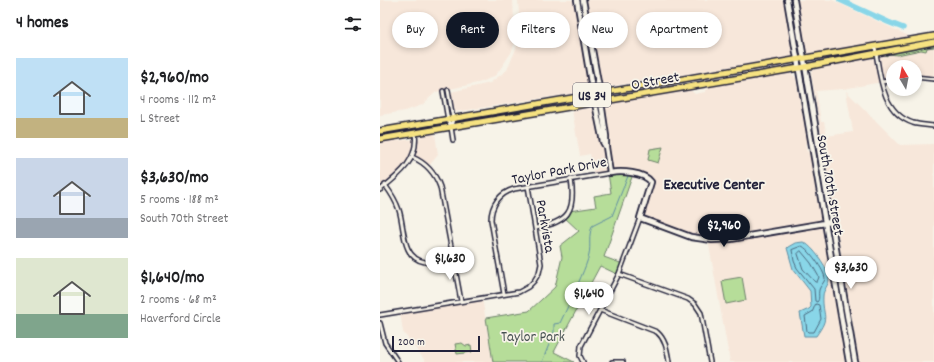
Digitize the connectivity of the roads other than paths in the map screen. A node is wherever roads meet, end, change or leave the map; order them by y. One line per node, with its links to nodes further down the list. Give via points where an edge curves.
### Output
1 (577, 0): 5 (main road); 22 (main road)
2 (583, 0): 6 (main road)
3 (787, 0): 13 (main road, South 70th Street)
4 (794, 0): 12 (main road, South 70th Street)
5 (581, 12)
6 (585, 12)
7 (934, 36): 9 (main road, O Street / US 34)
8 (934, 42): 11 (main road, O Street / US 34)
9 (875, 47): 11 (street); 12 (main road, O Street / US 34)
10 (591, 48): 22 (main road)
11 (876, 53): 14 (main road, O Street / US 34); 19 (street)
12 (804, 59): 13 (main road, O Street / US 34); 14 (main road, South 70th Street)
13 (797, 60): 15 (main road, South 70th Street); 22 (main road, O Street / US 34)
14 (805, 67): 15 (main road, O Street / US 34); 38 (main road, South 70th Street)
15 (799, 68): 23 (main road, O Street / US 34); 39 (main road, South 70th Street)
16 (922, 78): 17 (street)
17 (934, 80)
18 (886, 81): 19 (street)
19 (882, 82): 25 (street, via 888,102 898,114 914,123)
20 (448, 90): 24 (street)
21 (443, 91): 24 (street)
22 (597, 94): 23 (main road); 24 (main road, O Street / US 34)
23 (598, 102): 26 (main road, O Street / US 34); 32 (main road)
24 (451, 119): 26 (street); 27 (main road, O Street / US 34)
25 (934, 126)
26 (451, 127): 28 (main road, O Street / US 34); 30 (street)
27 (380, 131)
28 (415, 133): 29 (main road, O Street / US 34); 31 (street, via 416,146)
29 (380, 139)
30 (453, 140)
31 (412, 157): 34 (street); 41 (street, via 428,167 439,184)
32 (610, 173): 33 (street, Taylor Park Drive); 37 (main road, Taylor Park Drive, via 627,172 650,180 651,185)
33 (571, 179): 35 (street, Taylor Park Drive); 40 (street, via 573,201 568,213 555,223)
34 (385, 185): 36 (street); 41 (street, via 398,208 406,246 411,254 426,262)
35 (528, 186): 40 (street, Parkvista); 43 (street, Taylor Park Drive, via 504,194 496,201 492,211 491,223)
36 (380, 190)
37 (640, 218): 39 (main road, via 692,237 712,240); 42 (street)
38 (831, 222): 39 (main road); 56 (main road, South 70th Street)
39 (825, 223): 55 (main road, South 70th Street)
40 (536, 228): 43 (street, Parkvista, via 541,262 538,275 524,290)
41 (454, 259): 44 (street)
42 (619, 274): 45 (street); 54 (street, via 688,299 695,304 702,317)
43 (504, 294): 44 (street, Parkvista)
44 (461, 301): 46 (street, Parkvista)
45 (600, 310): 49 (street, via 581,346 580,356); 53 (street, via 657,332 666,344)
46 (380, 315)
47 (380, 323): 48 (street, via 386,343)
48 (398, 362)
49 (583, 362)
50 (612, 362): 51 (street)
51 (618, 362): 52 (street)
52 (623, 362)
53 (669, 362)
54 (710, 362)
55 (849, 362)
56 (855, 362)

